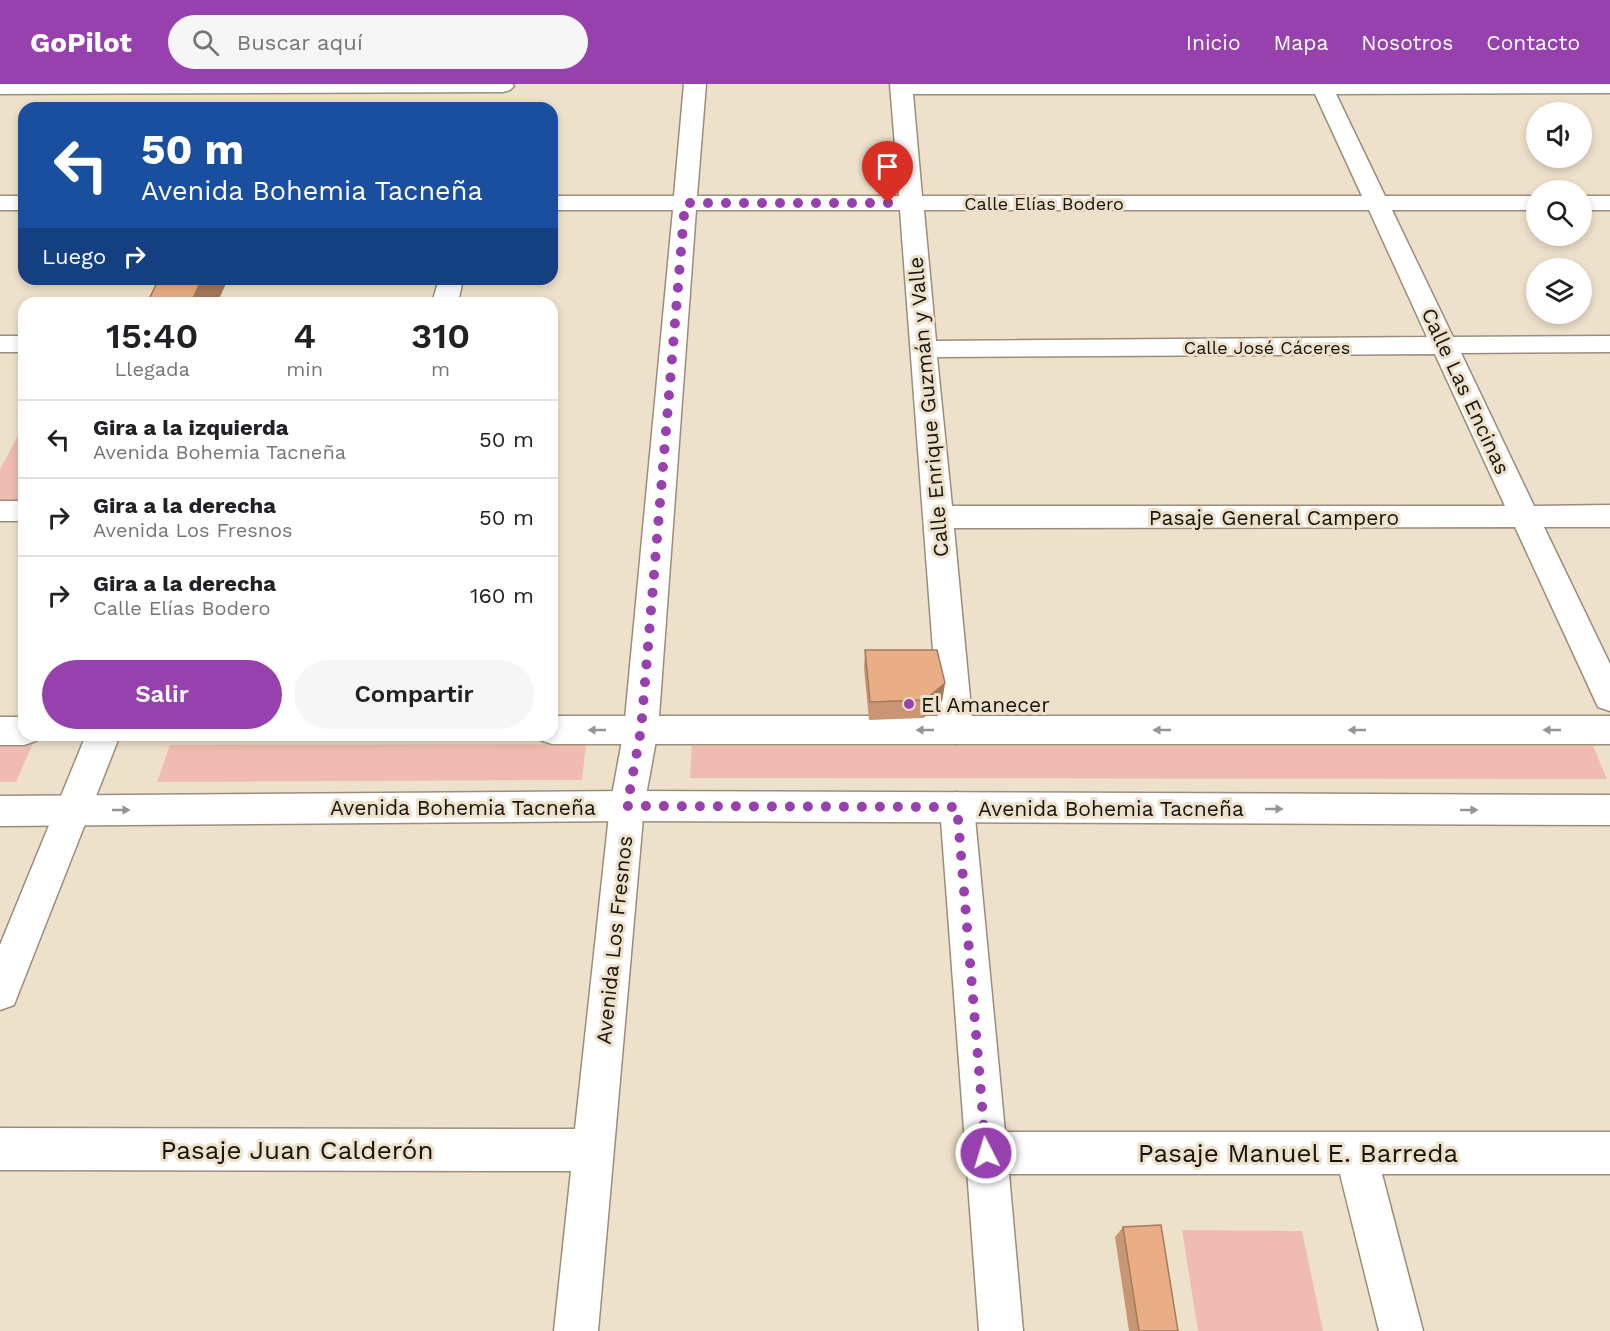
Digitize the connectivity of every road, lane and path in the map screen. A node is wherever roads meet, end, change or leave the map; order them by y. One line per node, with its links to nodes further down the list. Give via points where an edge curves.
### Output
1 (695, 84): 12 (street, Avenida Los Fresnos)
2 (504, 85): 3 (street); 8 (street)
3 (159, 86): 7 (street)
4 (901, 86): 5 (street); 13 (street, Calle Enrique Guzmán y Valle)
5 (1322, 86): 6 (street); 14 (street, Calle Las Encinas)
6 (1610, 87)
7 (0, 88)
8 (500, 102)
9 (0, 203): 10 (street)
10 (18, 203)
11 (558, 203): 12 (street, Calle Elías Bodero)
12 (685, 203): 13 (street, Calle Elías Bodero); 30 (street, Avenida Los Fresnos)
13 (911, 203): 14 (street, Calle Elías Bodero); 22 (street, Calle Enrique Guzmán y Valle)
14 (1377, 203): 15 (street, Calle Elías Bodero); 21 (street, Calle Las Encinas)
15 (1526, 203)
16 (1592, 203): 17 (street)
17 (1610, 203)
18 (0, 344): 19 (street)
19 (18, 344)
20 (1610, 344): 21 (street, Calle José Cáceres)
21 (1444, 346): 22 (street, Calle José Cáceres); 27 (street, Calle Las Encinas)
22 (924, 349): 26 (street, Calle Enrique Guzmán y Valle)
23 (0, 512): 24 (street)
24 (18, 512)
25 (1610, 516): 27 (street, Pasaje General Campero)
26 (938, 517): 27 (street, Pasaje General Campero); 31 (street, Calle Enrique Guzmán y Valle)
27 (1525, 517): 28 (street, Calle Las Encinas)
28 (1610, 698)
29 (558, 730): 30 (street, one-way to 29)
30 (641, 730): 31 (street, one-way to 30); 36 (street, Avenida Los Fresnos)
31 (956, 730): 32 (street, one-way to 31)
32 (1610, 730)
33 (0, 731): 34 (street)
34 (18, 731)
35 (101, 741): 38 (street)
36 (627, 806): 37 (street, Avenida Bohemia Tacneña); 38 (street, Avenida Bohemia Tacneña, one-way to 36); 43 (street, Avenida Los Fresnos)
37 (957, 807): 39 (street, Avenida Bohemia Tacneña, one-way to 39); 45 (street)
38 (73, 810): 40 (street, Avenida Bohemia Tacneña); 41 (street)
39 (1610, 810)
40 (0, 811)
41 (0, 992)
42 (0, 1149): 43 (street, Pasaje Juan Calderón)
43 (594, 1150): 47 (street, Avenida Los Fresnos)
44 (1610, 1152): 46 (street, Pasaje Manuel E. Barreda)
45 (986, 1153): 46 (street, Pasaje Manuel E. Barreda); 48 (street)
46 (1356, 1153): 49 (street)
47 (576, 1331)
48 (1001, 1331)
49 (1401, 1331)

